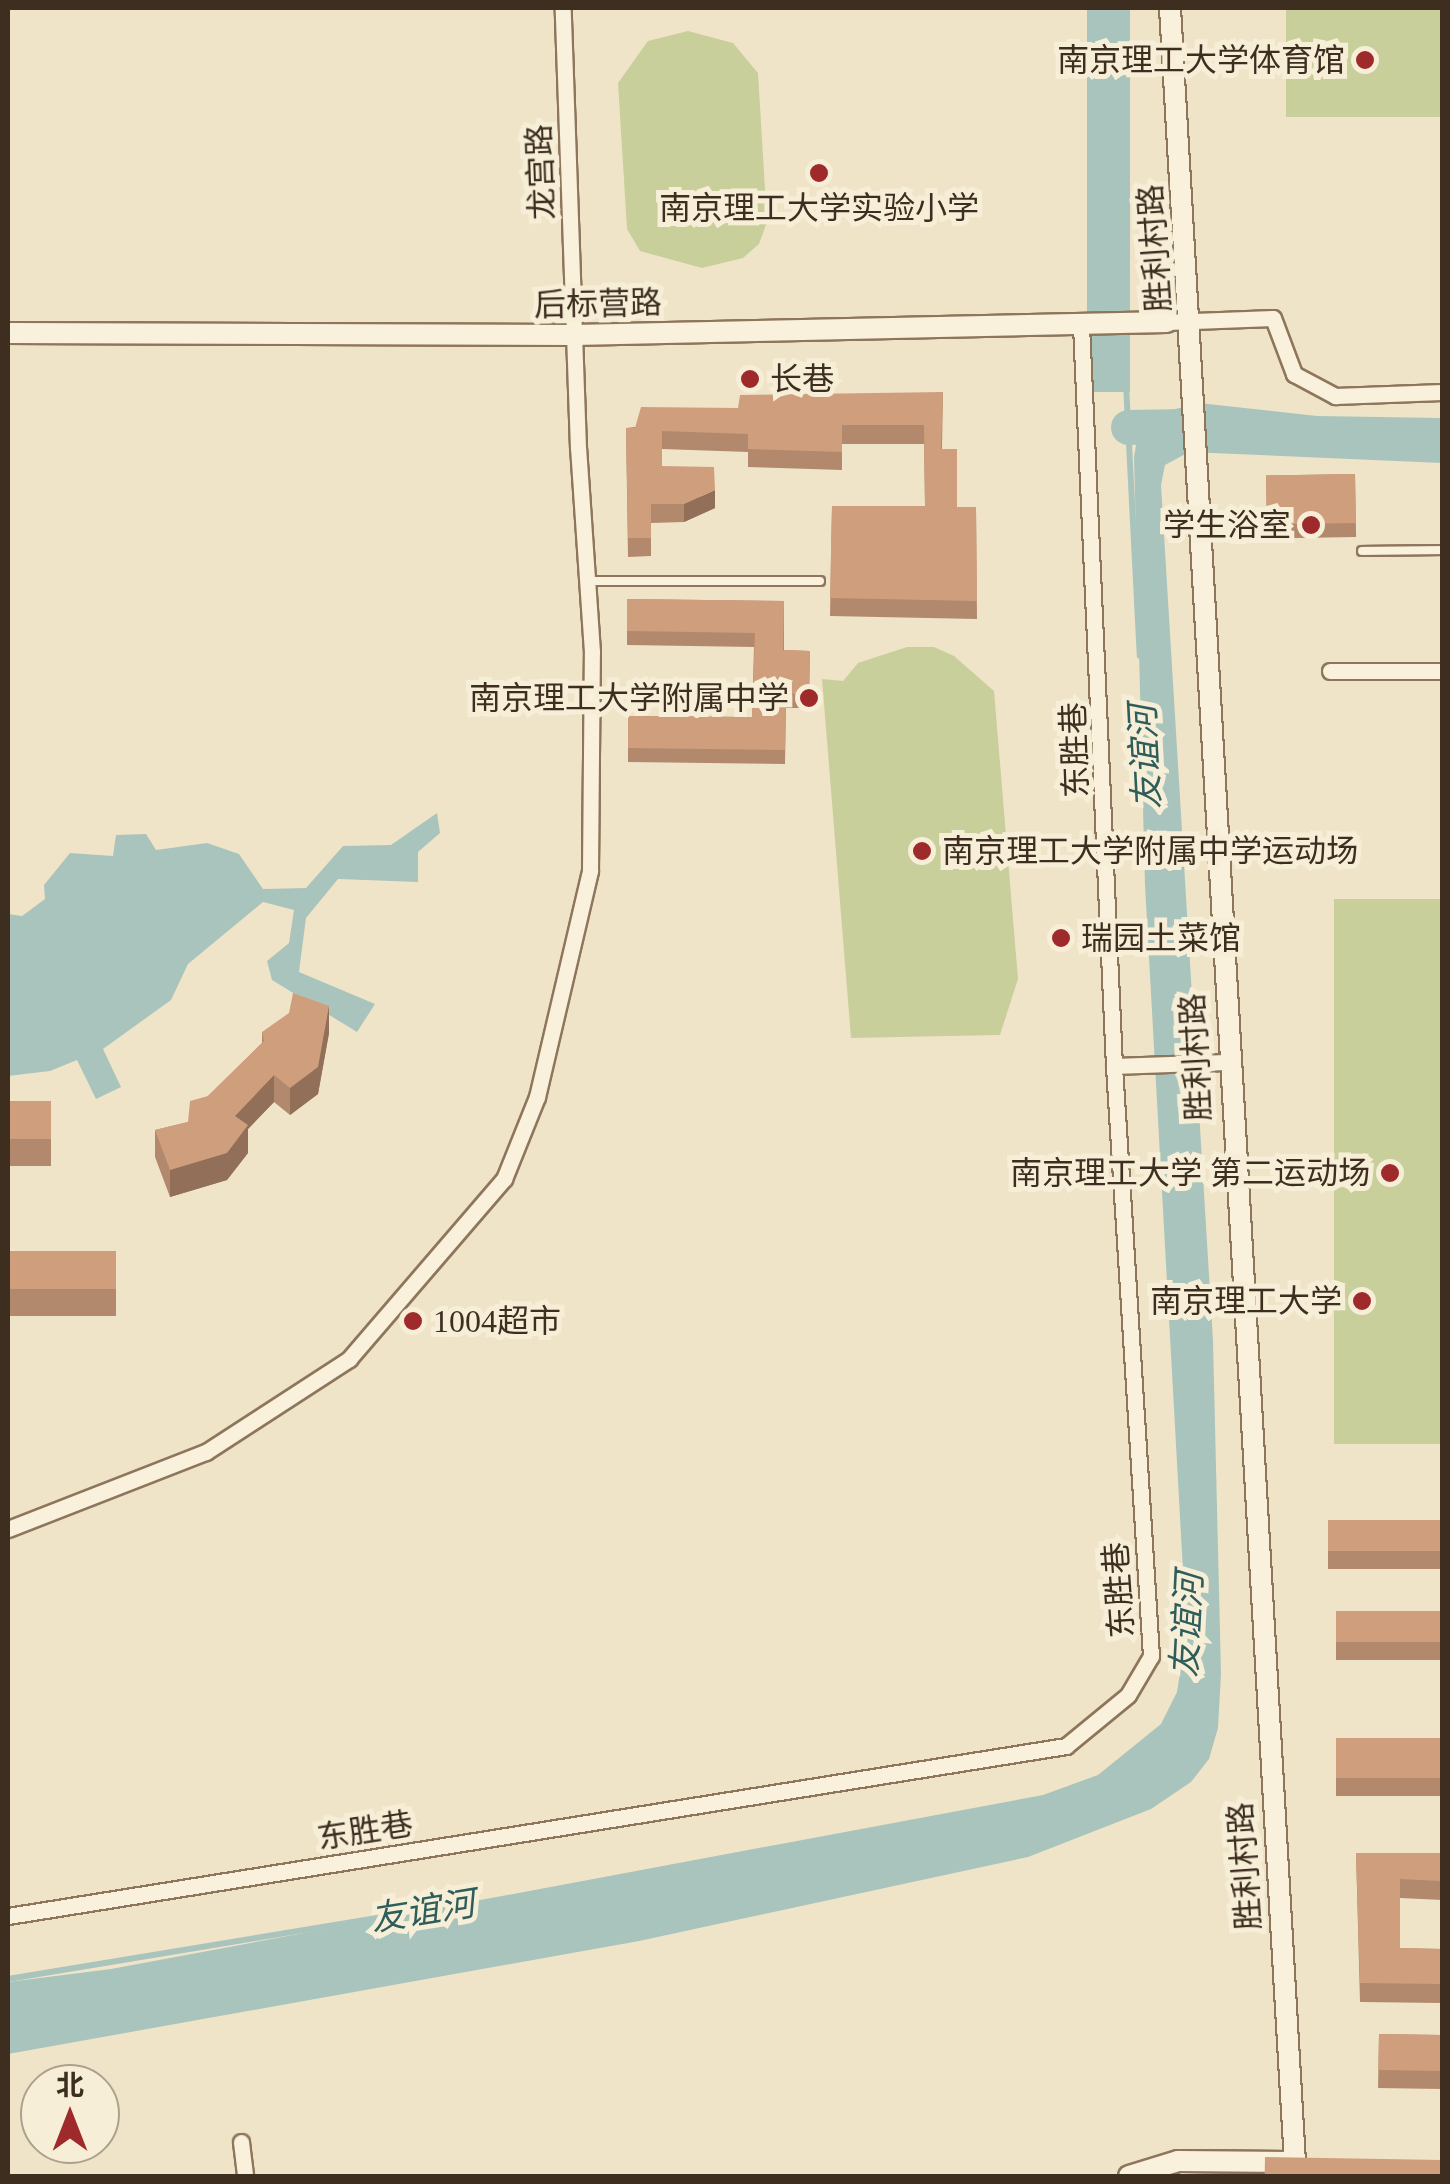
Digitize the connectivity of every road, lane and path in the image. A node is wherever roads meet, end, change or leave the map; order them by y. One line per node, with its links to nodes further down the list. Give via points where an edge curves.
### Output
1 (563, 8): 7 (street, 龙宫路)
2 (1170, 8): 3 (street, 胜利村路)
3 (1190, 320): 4 (street, 后标营路); 8 (street, 后标营路, via 1273,318 1294,374 1336,396); 15 (street, 胜利村路)
4 (1167, 322): 5 (street, 后标营路)
5 (1081, 324): 7 (street, 后标营路); 16 (street, 东胜巷)
6 (8, 333): 7 (street, 后标营路)
7 (574, 336): 11 (street, 龙宫路)
8 (1442, 392)
9 (1442, 550): 10 (lane)
10 (1362, 551)
11 (589, 581): 12 (lane); 17 (street, 龙宫路, via 590,871 537,1097 504,1180 350,1359 206,1452)
12 (820, 581)
13 (1330, 670): 14 (street)
14 (1442, 671)
15 (1226, 1062): 16 (street); 21 (street, 胜利村路, via 1304,2162 1178,2161)
16 (1114, 1066): 18 (street, 东胜巷, via 1151,1656 1128,1695 1066,1746)
17 (8, 1528)
18 (8, 1916)
19 (242, 2142): 20 (street)
20 (245, 2176)
21 (1129, 2176)

